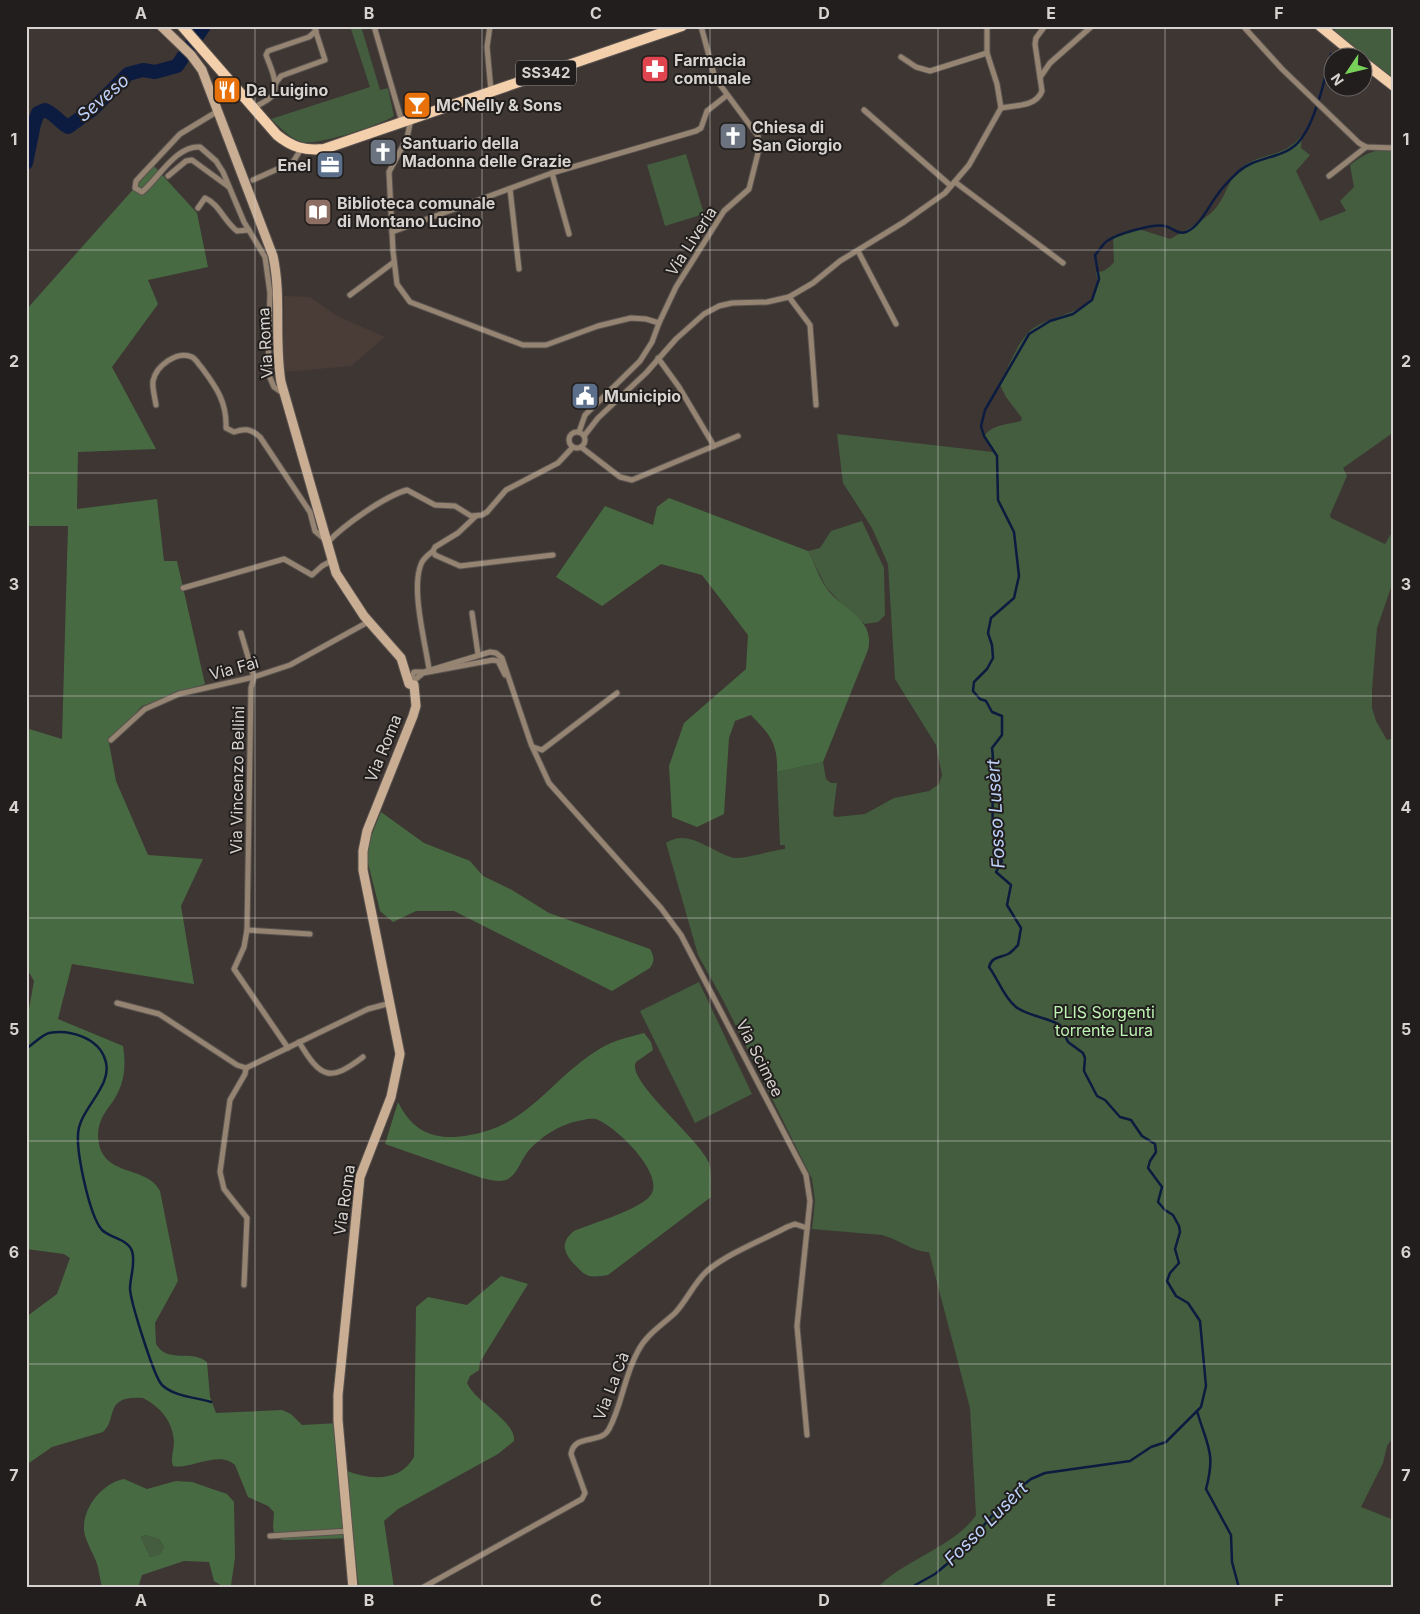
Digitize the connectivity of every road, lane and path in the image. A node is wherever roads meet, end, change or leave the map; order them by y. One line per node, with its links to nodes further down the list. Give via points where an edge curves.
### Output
1 (161, 26): 25 (street, Via Roma, via 202,70)
2 (182, 26): 22 (main road)
3 (374, 26): 26 (street)
4 (490, 26): 20 (street, via 487,47)
5 (682, 26): 20 (main road, SS342)
6 (701, 26): 21 (street, Via Liveria, via 715,78)
7 (987, 26): 14 (street)
8 (1045, 26): 17 (street, via 1036,38)
9 (1092, 26): 17 (street, via 1045,68)
10 (1243, 26): 27 (street, via 1315,102)
11 (1320, 26): 13 (main road)
12 (315, 29): 18 (street, via 324,60 281,76); 18 (street, via 309,37 268,51 266,55)
13 (1347, 48)
14 (987, 53): 15 (street, via 930,71 916,67); 23 (street, via 998,84)
15 (902, 57)
16 (1372, 69): 19 (main road)
17 (1040, 79): 23 (street, via 1042,91 1036,100)
18 (275, 84): 22 (street, via 272,95)
19 (1394, 86)
20 (491, 92): 26 (main road, SS342)
21 (726, 96): 30 (street, via 707,111 701,128 696,131); 47 (street, Via Liveria, via 758,136 759,149 749,189 724,211 676,288)
22 (254, 108): 29 (main road, via 276,135)
23 (1001, 108): 34 (street, via 979,150)
24 (864, 110): 34 (street)
25 (218, 111): 35 (street, via 180,134 134,188 142,192 179,155 195,147 216,161); 50 (street, Via Roma, via 273,256 278,287 279,368)
26 (406, 121): 29 (main road, SS342, via 324,149); 39 (street, via 407,138 389,172)
27 (1366, 147): 28 (street); 32 (street)
28 (1394, 148)
29 (301, 149): 33 (street, via 293,162)
30 (552, 173): 36 (street); 40 (street)
31 (168, 176): 35 (street, via 192,160)
32 (1329, 176)
33 (253, 180)
34 (953, 184): 41 (street, via 912,217); 43 (street)
35 (229, 187): 38 (street)
36 (510, 189): 39 (street); 44 (street)
37 (198, 208): 38 (street, via 205,198 214,202 237,231)
38 (249, 230): 50 (street, via 268,268 268,373 274,387)
39 (392, 232): 42 (street)
40 (569, 234)
41 (858, 251): 46 (street); 48 (street)
42 (394, 262): 45 (street); 47 (street, via 397,284 410,302 523,345 546,345 631,318)
43 (1063, 263)
44 (519, 269)
45 (350, 296)
46 (789, 297): 49 (street, via 719,306 704,314); 52 (street, via 810,325)
47 (659, 323): 53 (street, Via Liveria, via 640,362 584,415)
48 (896, 324)
49 (658, 358): 54 (street); 56 (street)
50 (285, 394): 60 (street, Via Roma)
51 (156, 405): 60 (street, via 153,381 159,369 174,358 185,355 194,358 218,389 227,415 226,428 234,432 251,430 260,437 310,512 315,531)
52 (816, 405)
53 (578, 432): 54 (street); 57 (street, via 569,439)
54 (584, 436): 58 (street)
55 (738, 436): 56 (street)
56 (714, 446): 58 (street, via 632,480 620,477)
57 (573, 447): 58 (street); 59 (street, via 558,463 506,490 487,512)
58 (582, 447)
59 (476, 516): 60 (street, via 455,506 435,506 408,490 341,528); 61 (street)
60 (328, 542): 63 (street, Via Roma)
61 (433, 551): 62 (street, via 435,555 460,566); 71 (street, via 420,566 417,588)
62 (554, 555)
63 (333, 560): 64 (street, via 312,575 284,559); 66 (street, Via Roma, via 336,573)
64 (182, 588)
65 (472, 613): 68 (street)
66 (368, 622): 72 (street, Via Faì, via 290,665); 74 (street, Via Roma, via 401,658)
67 (241, 633): 72 (street, Via Vincenzo Bellini)
68 (478, 654): 69 (street, via 490,652); 71 (street)
69 (499, 655): 70 (street); 73 (street, via 505,664)
70 (493, 660): 73 (street, via 498,661); 74 (street, via 423,673)
71 (429, 669): 74 (street, via 414,672)
72 (254, 677): 76 (street, Via Faì, via 179,694 145,709); 78 (street, Via Vincenzo Bellini, via 251,688)
73 (508, 680): 77 (street, Via Scimee)
74 (409, 684): 81 (street, Via Roma, via 414,685 416,706 367,831 363,851 363,870)
75 (617, 693): 77 (street, via 542,750)
76 (111, 740)
77 (533, 748): 86 (street, Via Scimee, via 550,783 661,908 690,951 806,1176 810,1202)
78 (247, 930): 79 (street); 83 (street, Via Vincenzo Bellini, via 244,947 234,969)
79 (310, 934)
80 (117, 1003): 85 (street, via 153,1011 237,1066)
81 (392, 1003): 82 (street, via 368,1009); 89 (street, Via Roma, via 400,1044 400,1066 360,1176 338,1395)
82 (299, 1042): 83 (street); 84 (street, via 321,1070 331,1075)
83 (288, 1048): 85 (street)
84 (363, 1056)
85 (246, 1068): 87 (street, via 230,1100 220,1172 224,1189 246,1218)
86 (807, 1228): 88 (street, Via Scimee, via 797,1326); 92 (street, Via La Cà, via 795,1224 787,1227 709,1270 697,1281 677,1311 645,1341 630,1366 609,1430 599,1438 580,1441 572,1449 585,1492 582,1499)
87 (244, 1284)
88 (807, 1435)
89 (349, 1531): 90 (street); 91 (street, Via Roma)
90 (270, 1536)
91 (353, 1588)
92 (422, 1588)

